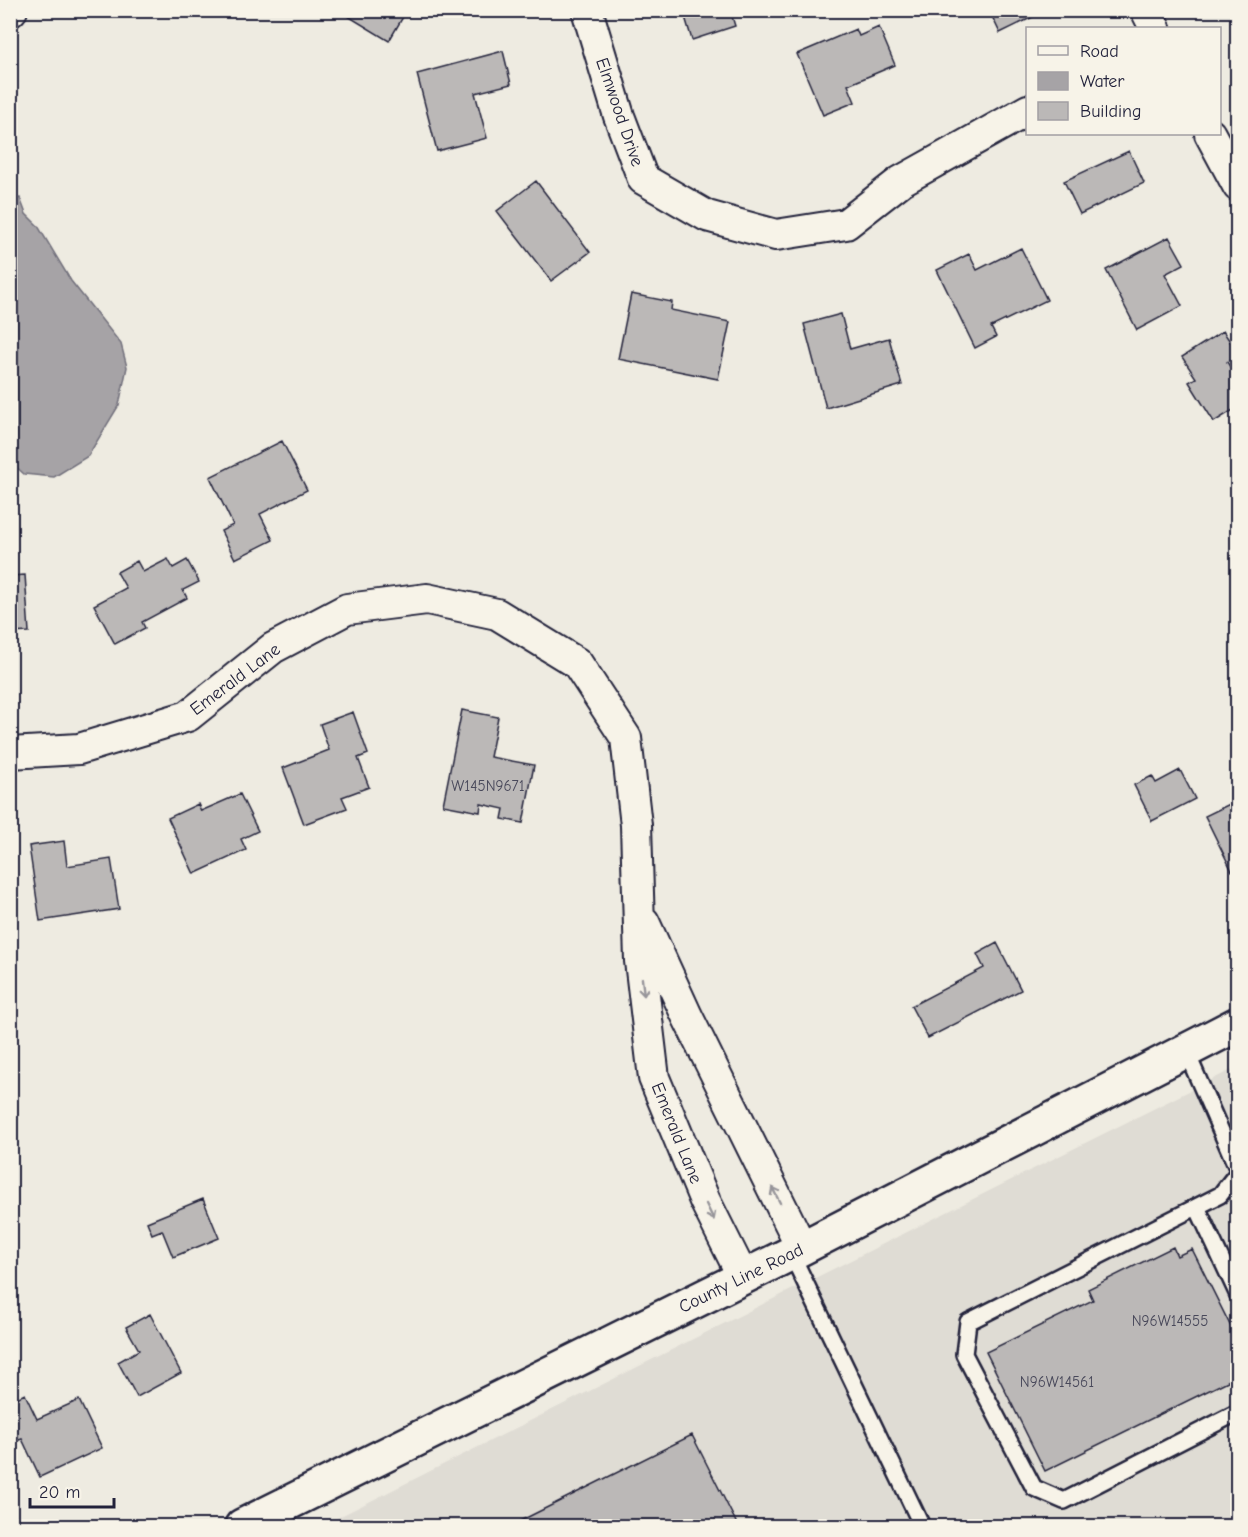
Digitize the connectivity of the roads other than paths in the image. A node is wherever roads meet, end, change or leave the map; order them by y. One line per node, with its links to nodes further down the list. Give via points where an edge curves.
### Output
1 (587, 10): 4 (street, Elmwood Drive, via 643,179 707,216 776,235 846,224 901,181)
2 (1146, 10): 3 (street)
3 (1154, 27)
4 (1026, 111)
5 (1211, 135): 6 (street)
6 (1238, 186)
7 (10, 753): 8 (street, Emerald Lane, via 79,749 188,716 273,648 346,609 427,599 497,614 577,663 626,738 636,825)
8 (638, 908): 13 (street, Emerald Lane, one-way to 8); 14 (street, Emerald Lane, one-way to 14, via 654,1078 705,1201)
9 (1238, 1024): 10 (main road, County Line Road)
10 (1186, 1051): 11 (lane); 13 (main road, County Line Road)
11 (1238, 1171): 12 (lane, via 1220,1195)
12 (1197, 1207): 15 (lane); 16 (lane, via 968,1322 964,1354 1034,1488 1064,1501)
13 (796, 1250): 14 (main road, County Line Road); 18 (lane)
14 (743, 1277): 17 (main road, County Line Road)
15 (1238, 1295)
16 (1238, 1412)
17 (242, 1527)
18 (922, 1527)

